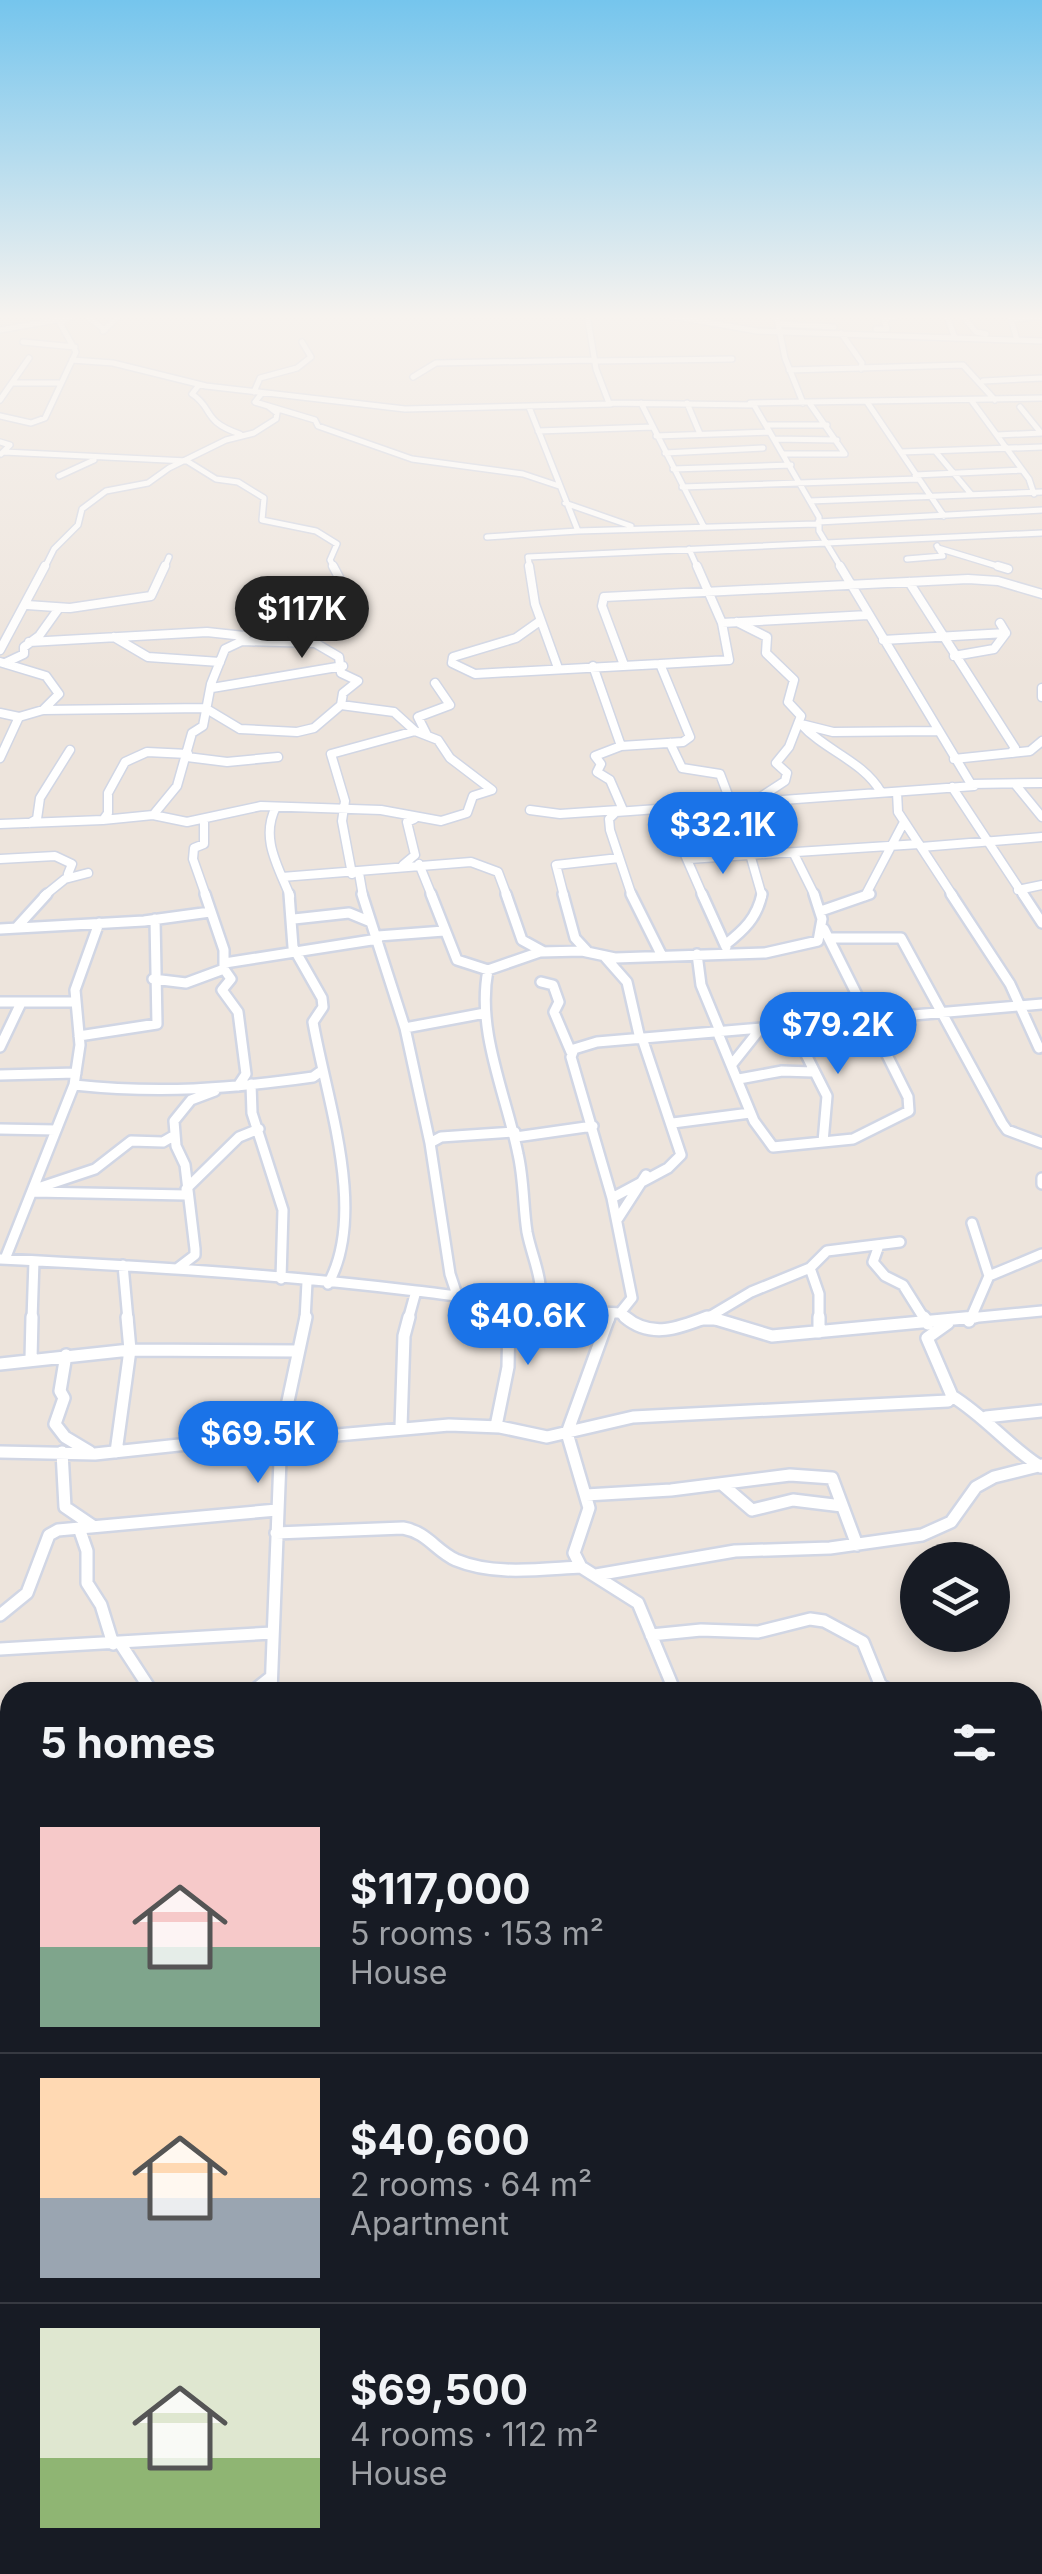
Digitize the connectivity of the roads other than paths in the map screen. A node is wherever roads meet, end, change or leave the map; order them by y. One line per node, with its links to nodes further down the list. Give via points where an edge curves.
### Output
1 (242, 434): 10 (street)
2 (345, 434): 32 (street, via 414,459 504,470)
3 (539, 434): 32 (street)
4 (697, 434): 12 (street)
5 (771, 434): 22 (street)
6 (788, 434): 13 (street)
7 (833, 434): 13 (street)
8 (889, 434): 19 (street)
9 (1010, 434): 11 (street)
10 (246, 435): 24 (street)
11 (997, 435): 17 (street)
12 (656, 436): 18 (street)
13 (837, 440): 22 (street, via 843,455)
14 (0, 442): 21 (street, via 10,445)
15 (1042, 447): 17 (street)
16 (763, 448): 18 (street)
17 (1007, 450): 20 (street); 27 (street)
18 (665, 452): 26 (street)
19 (901, 452): 20 (street); 30 (street)
20 (936, 452): 28 (street)
21 (2, 453): 23 (street)
22 (784, 454): 25 (street)
23 (98, 458): 24 (street); 29 (street)
24 (187, 461): 60 (street, via 140,487 106,491 82,509); 70 (street, via 264,498 262,520 316,530 338,544 330,560 341,581 300,604 294,618 256,628)
25 (790, 465): 26 (street); 31 (street)
26 (673, 469): 33 (street)
27 (1022, 470): 28 (street); 34 (street)
28 (956, 473): 30 (street); 36 (street)
29 (59, 476)
30 (916, 477): 31 (street); 37 (street)
31 (802, 484): 33 (street); 38 (street)
32 (560, 486): 39 (street)
33 (682, 487): 43 (street)
34 (1033, 492): 35 (street); 36 (street); 40 (street)
35 (1042, 492)
36 (971, 494): 37 (street)
37 (931, 496): 38 (street); 41 (street)
38 (810, 501): 42 (street)
39 (566, 503): 45 (street); 46 (street)
40 (1042, 507): 41 (street)
41 (944, 516): 42 (street)
42 (818, 523): 43 (street); 50 (street)
43 (704, 527): 44 (street)
44 (690, 528): 45 (street); 52 (street, via 682,531)
45 (642, 530): 46 (street)
46 (578, 532): 48 (street)
47 (1042, 532): 49 (street)
48 (486, 537)
49 (930, 537): 50 (street); 51 (street)
50 (825, 542): 52 (street); 57 (street)
51 (938, 548): 54 (street, via 940,557); 55 (street)
52 (686, 549): 58 (street); 63 (street, via 528,557)
53 (169, 557): 61 (street, via 150,596)
54 (907, 558)
55 (1008, 569)
56 (909, 582): 57 (street); 59 (street, via 995,580); 68 (street)
57 (850, 585): 58 (street); 62 (street)
58 (705, 591): 65 (street); 77 (street, via 601,598)
59 (1042, 594)
60 (27, 605): 61 (street); 73 (street)
61 (59, 608): 72 (street)
62 (868, 615): 64 (street); 71 (street)
63 (540, 621): 81 (street); 81 (street, via 516,638 453,657 452,664 475,674)
64 (737, 622): 65 (street); 91 (street, via 765,634 766,653 794,680 788,702 800,713)
65 (722, 623): 78 (street, via 729,660)
66 (1000, 623): 67 (street)
67 (1006, 633): 68 (street); 74 (street, via 991,650)
68 (941, 636): 71 (street); 74 (street)
69 (114, 637): 70 (street, via 207,632); 72 (street); 76 (street, via 148,658)
70 (243, 639): 76 (street); 79 (street, via 315,643)
71 (883, 640): 95 (street)
72 (29, 642): 75 (street, via 19,658)
73 (0, 650)
74 (954, 656): 103 (street, via 1012,744)
75 (2, 662): 88 (street, via 46,676 59,694)
76 (220, 662): 83 (street)
77 (624, 664): 78 (street); 80 (street)
78 (660, 664): 100 (street, via 690,737)
79 (344, 666): 83 (street); 86 (street, via 341,673 358,681)
80 (593, 666): 81 (street); 101 (street)
81 (558, 668)
82 (434, 683): 96 (street, via 450,705 418,717)
83 (212, 688): 87 (street)
84 (1042, 688): 85 (street)
85 (1042, 697)
86 (341, 705): 93 (street, via 309,730); 94 (street, via 386,709)
87 (205, 708): 88 (street); 92 (street); 93 (street)
88 (43, 710): 90 (street)
89 (0, 713): 90 (street)
90 (19, 717): 105 (street)
91 (800, 724): 97 (street, via 833,732); 112 (street, via 843,760 864,766); 114 (street, via 776,763 787,773 785,781)
92 (200, 728): 93 (street); 104 (street, via 192,733)
93 (240, 729)
94 (414, 730): 96 (street); 118 (street, via 333,751)
95 (938, 731): 97 (street); 98 (street)
96 (427, 734): 123 (street, via 492,792 474,796 467,813 450,820)
97 (918, 734): 98 (street)
98 (944, 742): 107 (street)
99 (1042, 742): 103 (street)
100 (670, 743): 101 (street); 115 (street, via 682,768 720,774)
101 (621, 746): 120 (street, via 595,756)
102 (70, 750): 128 (street)
103 (1010, 753): 107 (street)
104 (188, 755): 106 (street, via 226,762); 121 (street, via 176,796); 124 (street, via 147,752 125,762)
105 (0, 756)
106 (278, 757)
107 (954, 759): 110 (street)
108 (1042, 783): 109 (street)
109 (1015, 784): 110 (street); 122 (street)
110 (974, 786): 111 (street)
111 (952, 787): 113 (street); 131 (street)
112 (882, 792): 113 (street); 114 (street)
113 (897, 792): 126 (street)
114 (753, 802): 115 (street)
115 (733, 803): 117 (street); 129 (street)
116 (276, 807): 118 (street); 125 (street, via 252,806); 145 (street, via 267,824)
117 (664, 807): 120 (street); 132 (street)
118 (344, 809): 123 (street); 144 (street)
119 (530, 810): 120 (street)
120 (621, 810): 137 (street, via 608,825)
121 (153, 815): 124 (street); 125 (street)
122 (1042, 816)
123 (415, 818): 141 (street, via 407,822 414,856)
124 (103, 820): 128 (street)
125 (204, 820): 149 (street, via 205,842 194,848 193,859)
126 (904, 822): 133 (street); 134 (street)
127 (0, 824): 128 (street)
128 (30, 824)
129 (742, 827): 132 (street); 136 (street)
130 (1042, 837): 131 (street)
131 (987, 841): 134 (street); 147 (street)
132 (682, 842): 138 (street)
133 (890, 845): 134 (street); 135 (street); 148 (street, via 869,895)
134 (920, 846): 176 (street)
135 (794, 854): 136 (street); 148 (street)
136 (755, 856): 138 (street); 161 (street, via 763,897 759,918)
137 (620, 858): 163 (street, via 556,865 574,938); 165 (street)
138 (689, 859): 161 (street)
139 (0, 860): 143 (street, via 60,857 72,864)
140 (419, 864): 141 (street); 158 (street); 162 (street, via 472,862 498,872 522,940)
141 (400, 867): 144 (street)
142 (88, 873): 143 (street)
143 (68, 874): 155 (street)
144 (355, 874): 145 (street); 152 (street)
145 (282, 877): 151 (street)
146 (1042, 886): 147 (street)
147 (1018, 890): 153 (street)
148 (820, 911): 157 (street)
149 (210, 912): 150 (street); 168 (street)
150 (155, 919): 154 (street); 170 (street)
151 (294, 919): 152 (street, via 344,913); 166 (street)
152 (372, 922): 159 (street)
153 (1042, 923)
154 (99, 924): 155 (street); 173 (street)
155 (16, 927): 156 (street)
156 (0, 929)
157 (824, 929): 160 (street); 161 (street, via 806,946)
158 (444, 931): 159 (street); 169 (street, via 458,960)
159 (378, 938): 166 (street); 181 (street)
160 (832, 938): 177 (street, via 901,938); 179 (street)
161 (726, 949): 164 (street)
162 (543, 952): 163 (street); 169 (street)
163 (588, 952): 167 (street)
164 (697, 954): 165 (street); 182 (street, via 700,985)
165 (662, 955): 167 (street)
166 (298, 956): 168 (street); 189 (street, via 322,998 313,1022)
167 (605, 957): 184 (street, via 627,982)
168 (224, 966): 170 (street, via 186,982); 196 (street, via 231,980 222,990 238,1012 246,1074)
169 (488, 970): 178 (street)
170 (154, 979): 183 (street, via 158,1024)
171 (541, 982): 187 (street, via 557,993 554,1012)
172 (1, 1001): 174 (street)
173 (76, 1002): 174 (street); 183 (street)
174 (20, 1003): 185 (street)
175 (1042, 1004): 176 (street)
176 (1018, 1005): 177 (street); 186 (street)
177 (944, 1011): 179 (street); 208 (street, via 1007,1130)
178 (485, 1013): 181 (street); 205 (street)
179 (868, 1019): 180 (street); 206 (street, via 908,1097 909,1112 861,1137)
180 (792, 1026): 182 (street); 188 (street, via 755,1032); 190 (street)
181 (405, 1028): 207 (street)
182 (718, 1031): 184 (street); 188 (street)
183 (79, 1036): 191 (street)
184 (641, 1039): 187 (street, via 597,1042); 199 (street)
185 (0, 1048)
186 (1039, 1048)
187 (571, 1052): 200 (street)
188 (732, 1063): 193 (street)
189 (320, 1072): 194 (street); 226 (street, via 338,1120 342,1177 342,1259)
190 (813, 1072): 193 (street); 206 (street, via 829,1108)
191 (76, 1073): 192 (street); 195 (street)
192 (0, 1075)
193 (740, 1079): 198 (street)
194 (251, 1084): 196 (street); 203 (street)
195 (74, 1085): 197 (street, via 140,1093); 202 (street)
196 (237, 1086): 197 (street)
197 (220, 1090): 204 (street, via 175,1116)
198 (750, 1113): 199 (street); 206 (street, via 773,1147)
199 (673, 1123): 209 (street, via 678,1162)
200 (593, 1126): 205 (street); 212 (street)
201 (0, 1129): 202 (street)
202 (56, 1130): 210 (street)
203 (259, 1130): 211 (street, via 240,1137); 224 (street, via 281,1200)
204 (176, 1135): 210 (street, via 163,1142 138,1138 95,1169); 211 (street)
205 (515, 1135): 207 (street, via 441,1136); 230 (street, via 543,1292)
206 (824, 1142)
207 (430, 1143): 228 (street)
208 (1042, 1143)
209 (646, 1175): 212 (street); 213 (street)
210 (35, 1190): 211 (street); 218 (street)
211 (186, 1192): 221 (street, via 195,1256)
212 (612, 1198): 213 (street)
213 (616, 1221): 232 (street, via 632,1298)
214 (972, 1224): 223 (street)
215 (900, 1242): 216 (street)
216 (878, 1248): 222 (street, via 827,1251); 236 (street, via 876,1269 903,1285)
217 (1042, 1254): 223 (street)
218 (2, 1259): 219 (street)
219 (34, 1261): 220 (street); 241 (street)
220 (123, 1266): 221 (street); 238 (street)
221 (177, 1268): 224 (street)
222 (810, 1268): 233 (street); 237 (street)
223 (989, 1276): 234 (street)
224 (281, 1279): 225 (street)
225 (307, 1282): 226 (street); 239 (street)
226 (328, 1284): 227 (street)
227 (416, 1291): 228 (street); 247 (street, via 404,1336)
228 (458, 1298): 229 (street)
229 (509, 1303): 230 (street); 246 (street, via 508,1367)
230 (540, 1308): 232 (street)
231 (1042, 1311): 234 (street)
232 (616, 1313): 233 (street, via 671,1331); 248 (street)
233 (708, 1317): 237 (street, via 772,1336)
234 (969, 1321): 235 (street)
235 (948, 1323): 236 (street); 243 (street, via 927,1338)
236 (928, 1324): 237 (street)
237 (819, 1332)
238 (130, 1350): 239 (street); 240 (street); 252 (street)
239 (298, 1351): 249 (street)
240 (66, 1356): 241 (street); 253 (street, via 64,1398 54,1426)
241 (32, 1359): 242 (street)
242 (0, 1364)
243 (952, 1396): 245 (street); 248 (street, via 633,1417)
244 (1042, 1413): 245 (street)
245 (986, 1417): 254 (street, via 1015,1450)
246 (496, 1426): 247 (street); 248 (street, via 526,1435)
247 (401, 1428): 249 (street)
248 (567, 1434): 256 (street, via 567,1454)
249 (281, 1437): 252 (street); 258 (street)
250 (0, 1452): 251 (street)
251 (62, 1452): 253 (street); 259 (street, via 66,1507)
252 (116, 1452): 253 (street)
253 (96, 1454)
254 (1041, 1466): 262 (street, via 976,1487 960,1513 934,1532)
255 (723, 1484): 256 (street); 257 (street, via 752,1510 793,1500); 257 (street, via 822,1476 832,1478)
256 (586, 1496): 263 (street, via 590,1514 574,1553)
257 (842, 1506): 262 (street)
258 (277, 1510): 259 (street); 261 (street)
259 (94, 1526): 260 (street)
260 (79, 1528): 265 (street, via 49,1535 26,1593); 268 (street, via 87,1583)
261 (276, 1533): 263 (street, via 414,1530 467,1564); 266 (street)
262 (858, 1545): 264 (street, via 736,1551)
263 (581, 1566): 264 (street)
264 (596, 1575): 267 (street, via 629,1593)
265 (0, 1615)
266 (272, 1632): 268 (street); 270 (street)
267 (651, 1634): 274 (street); 275 (street, via 758,1632 824,1621 863,1642)
268 (117, 1644): 269 (street); 271 (street)
269 (0, 1648)
270 (271, 1677): 272 (street); 273 (street)
271 (145, 1682)
272 (265, 1682)
273 (271, 1682)
274 (671, 1682)
275 (879, 1682)

